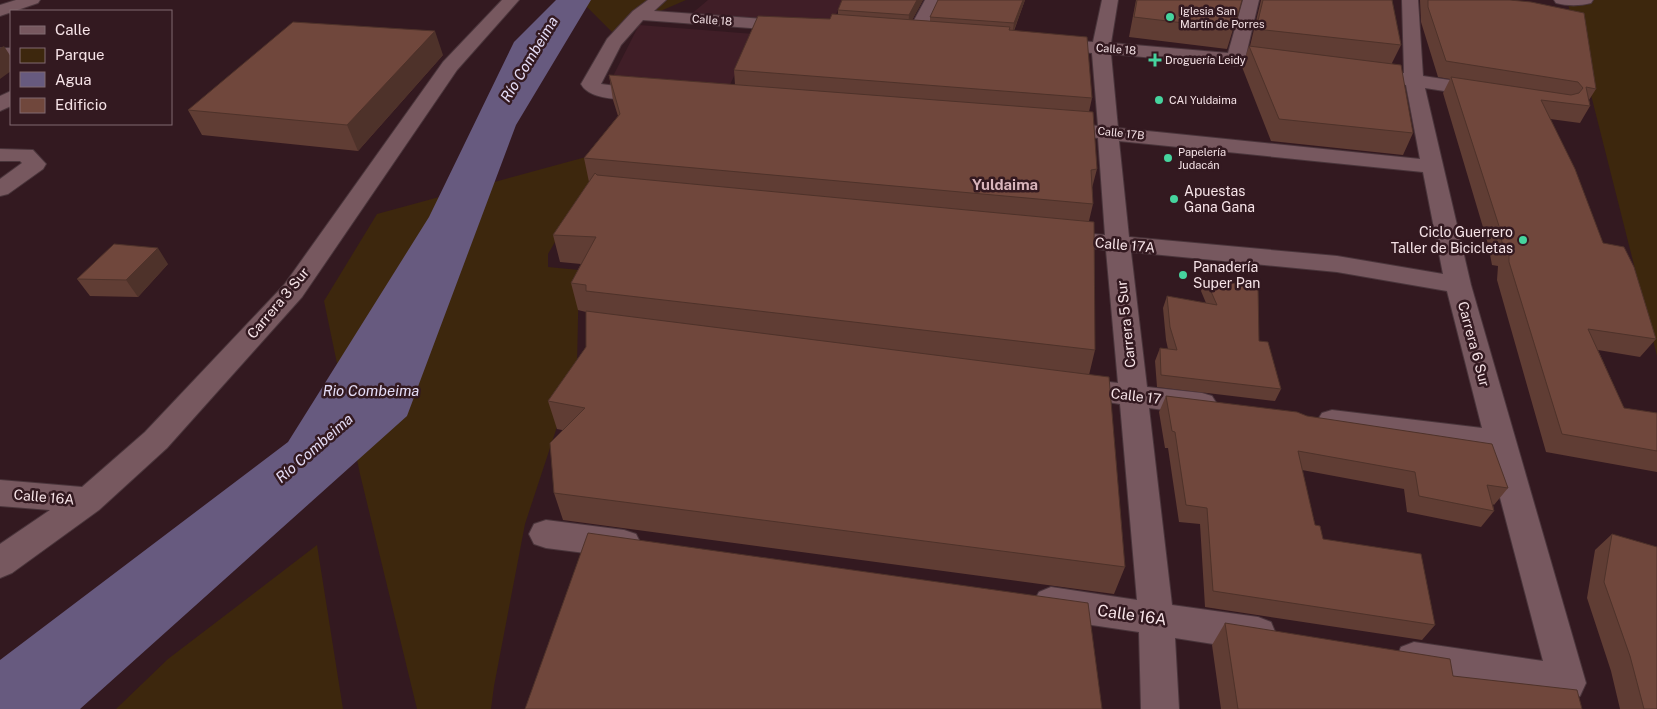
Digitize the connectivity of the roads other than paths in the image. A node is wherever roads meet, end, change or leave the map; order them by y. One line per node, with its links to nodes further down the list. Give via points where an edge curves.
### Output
1 (32, 0): 8 (street)
2 (511, 0): 36 (street, Carrera 3 Sur, via 450,66 293,291 156,440)
3 (658, 0): 9 (street)
4 (934, 0): 12 (street)
5 (1110, 0): 15 (street, Carrera 5 Sur)
6 (1251, 0): 16 (street)
7 (1410, 0): 19 (street, Carrera 6 Sur)
8 (0, 11)
9 (639, 15): 10 (street, Calle 18); 21 (street, via 613,42 591,84 599,91)
10 (806, 27)
11 (895, 33): 12 (street)
12 (915, 35): 13 (street)
13 (935, 36)
14 (1033, 43): 15 (street, Calle 18)
15 (1101, 48): 16 (street, Calle 18); 23 (street, Carrera 5 Sur)
16 (1236, 59): 17 (street, Calle 18)
17 (1296, 66)
18 (1384, 77): 19 (street)
19 (1414, 80): 20 (street); 25 (street, Carrera 6 Sur)
20 (1502, 94)
21 (667, 97)
22 (1040, 126): 23 (street, Calle 17B)
23 (1108, 132): 25 (street, Calle 17B); 28 (street, Carrera 5 Sur)
24 (0, 155): 26 (street, via 25,155 35,164)
25 (1434, 166): 29 (street, Carrera 6 Sur)
26 (0, 189)
27 (1038, 236): 28 (street, Calle 17A)
28 (1118, 244): 29 (street, Calle 17A, via 1337,264); 31 (street, Carrera 5 Sur)
29 (1458, 285): 34 (street, Carrera 6 Sur)
30 (1045, 385): 31 (street, Calle 17)
31 (1134, 396): 32 (street, Calle 17); 41 (street, Carrera 5 Sur)
32 (1230, 408)
33 (1308, 418): 34 (street)
34 (1501, 442): 43 (street, Carrera 6 Sur, via 1567,683)
35 (0, 493): 36 (street, Calle 16A)
36 (88, 501): 39 (street, Carrera 3 Sur)
37 (546, 534): 38 (street)
38 (654, 549)
39 (0, 563)
40 (1018, 599): 41 (street, Calle 16A)
41 (1156, 618): 42 (street, Calle 16A); 44 (street, Carrera 5 Sur)
42 (1293, 640)
43 (1381, 654)
44 (1160, 709)

